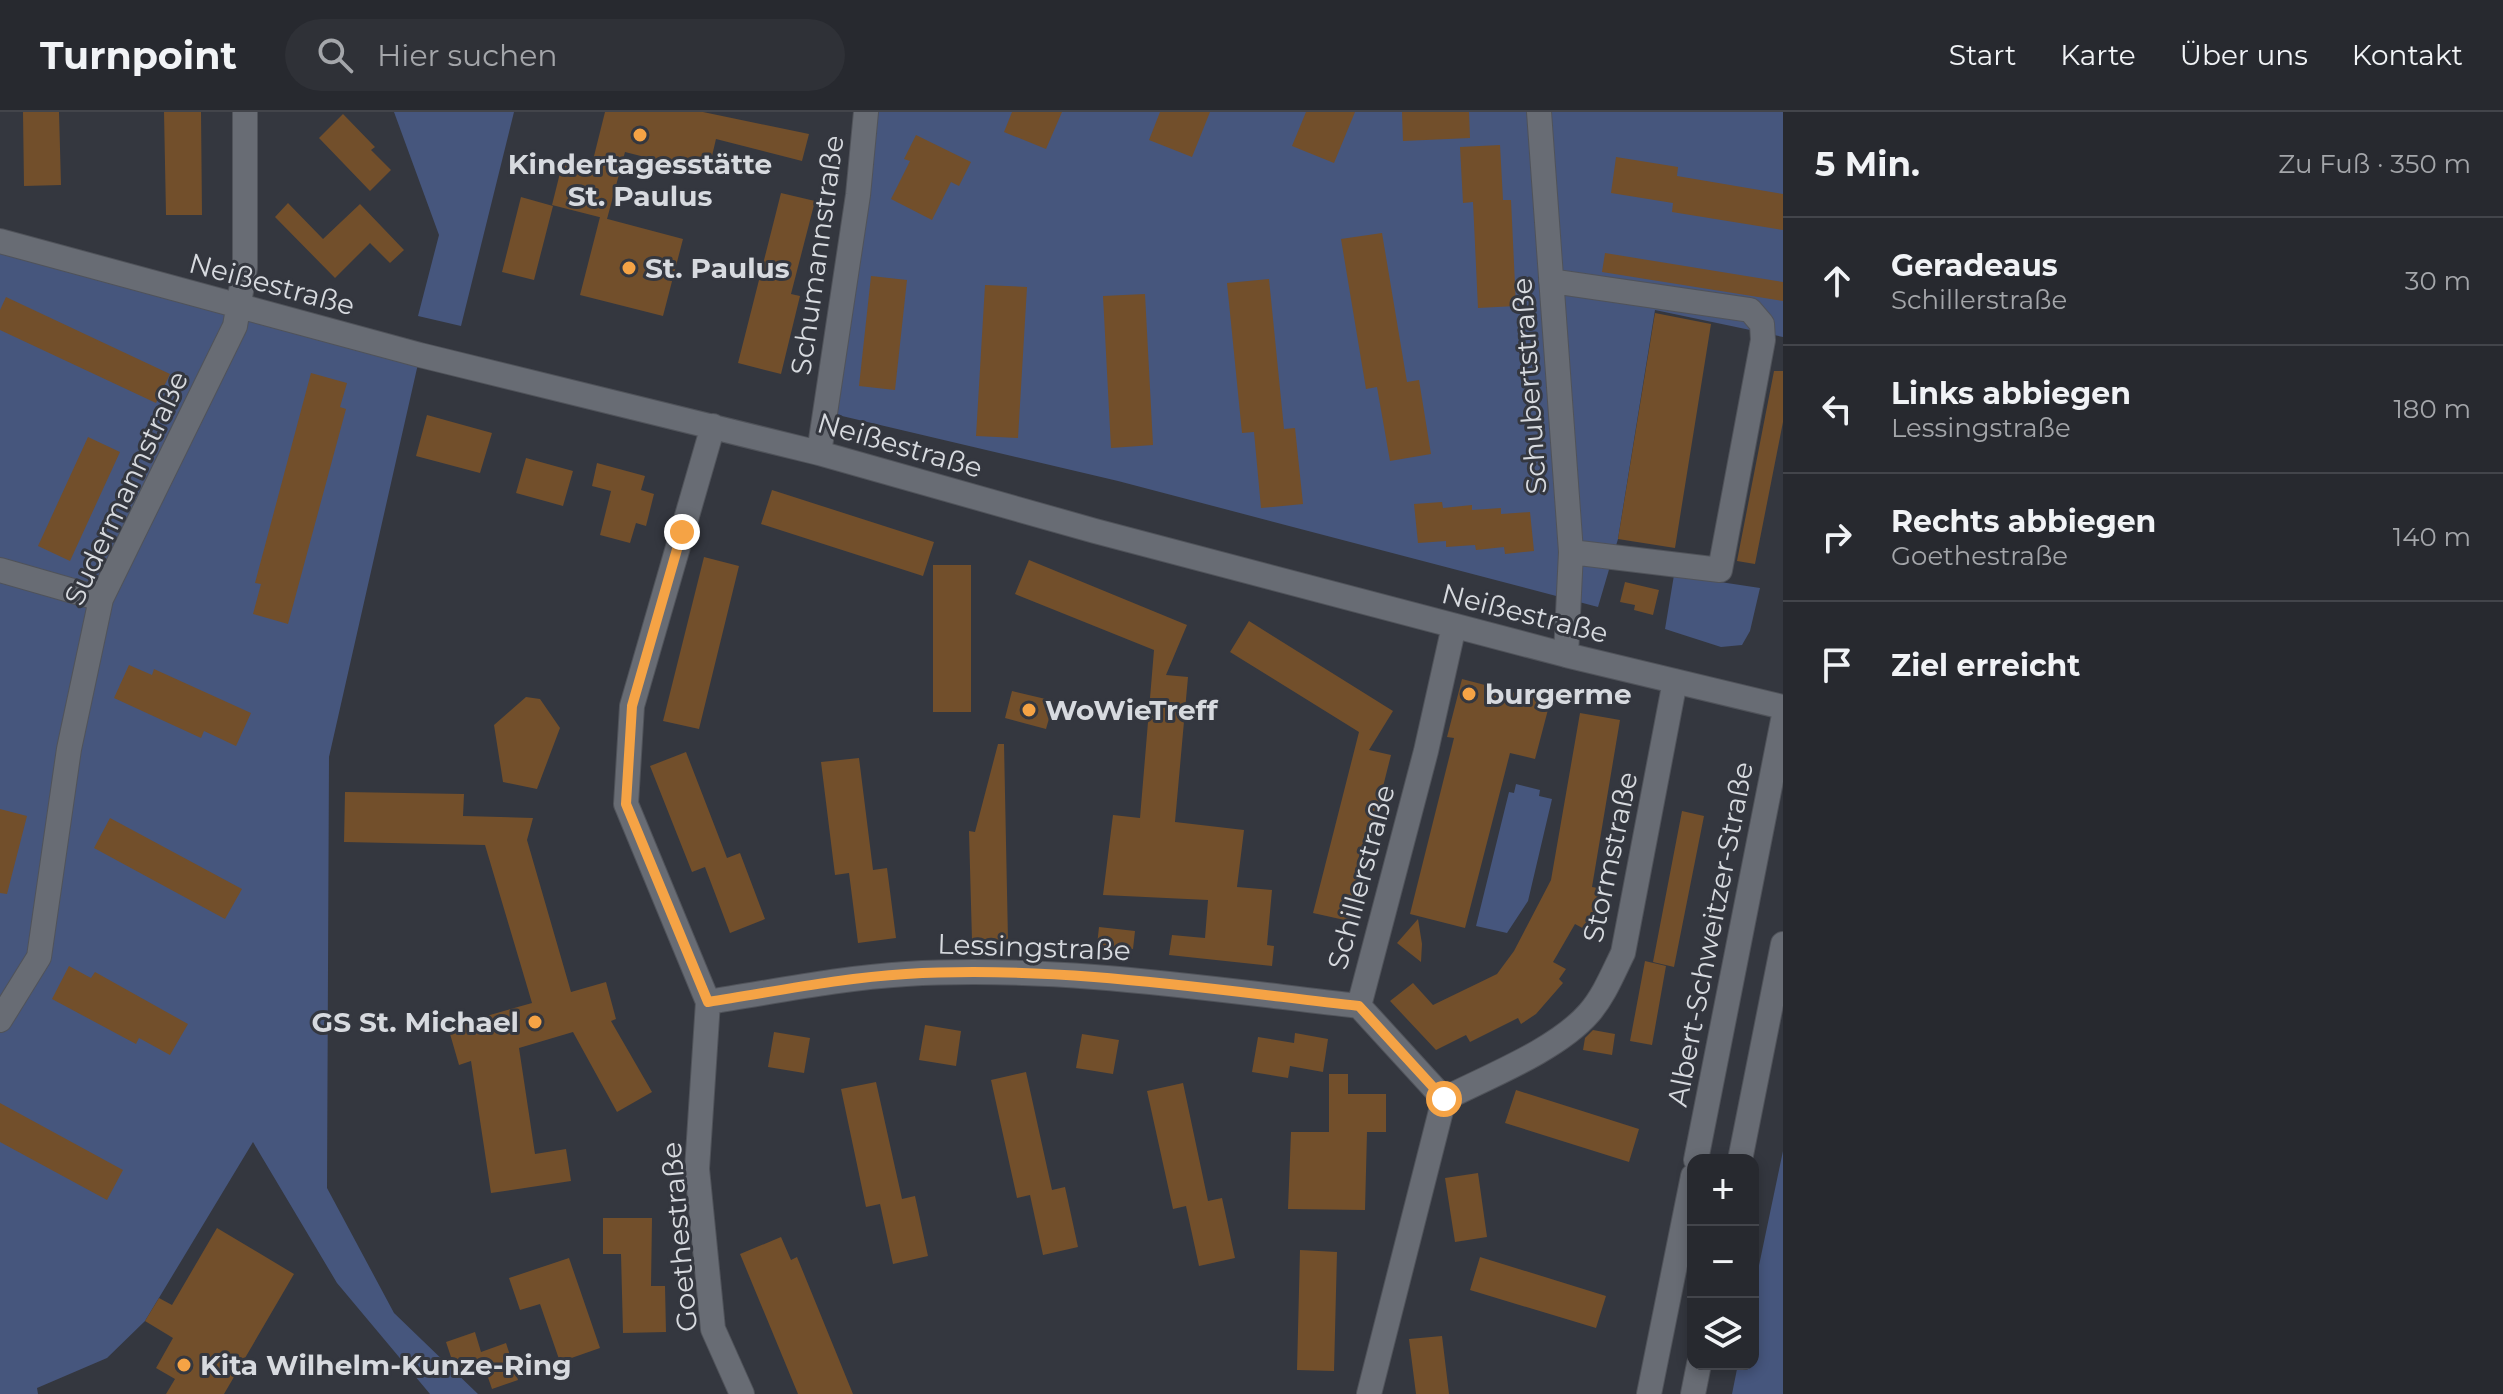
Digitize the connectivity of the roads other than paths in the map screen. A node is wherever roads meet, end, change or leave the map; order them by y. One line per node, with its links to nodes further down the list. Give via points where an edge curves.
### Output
1 (245, 112): 6 (street, Sudermannstraße, via 245,268)
2 (866, 112): 8 (street, Schumannstraße)
3 (1539, 112): 5 (street, Schubertstraße)
4 (0, 241): 6 (street, Neißestraße)
5 (1551, 281): 9 (street, Schubertstraße); 9 (street, via 1750,310 1762,324 1720,570)
6 (238, 306): 7 (street, Neißestraße); 11 (street, Sudermannstraße, via 235,326)
7 (713, 426): 8 (street, Neißestraße); 18 (street, Goethestraße, via 632,706 626,804)
8 (819, 453): 12 (street, Neißestraße)
9 (1571, 552): 13 (street, Schubertstraße)
10 (0, 570): 11 (street)
11 (101, 599): 20 (street, Sudermannstraße, via 69,749 39,957)
12 (1454, 626): 13 (street, Neißestraße); 19 (street, Schillerstraße)
13 (1566, 655): 14 (street, Neißestraße)
14 (1675, 681): 15 (street, Neißestraße); 21 (street, Stormstraße, via 1623,953 1607,985 1588,1014 1545,1047)
15 (1783, 707)
16 (1783, 720): 22 (street, Albert-Schweitzer-Straße)
17 (1783, 944): 23 (street)
18 (708, 1002): 19 (street, Lessingstraße, via 907,974 1019,973 1137,980); 26 (street, Goethestraße, via 697,1169 713,1329)
19 (1359, 1006): 21 (street, Schillerstraße)
20 (0, 1020)
21 (1444, 1099): 27 (street)
22 (1697, 1154)
23 (1741, 1154)
24 (1687, 1206): 28 (street)
25 (1698, 1370): 29 (street)
26 (742, 1394)
27 (1369, 1394)
28 (1649, 1394)
29 (1693, 1394)

